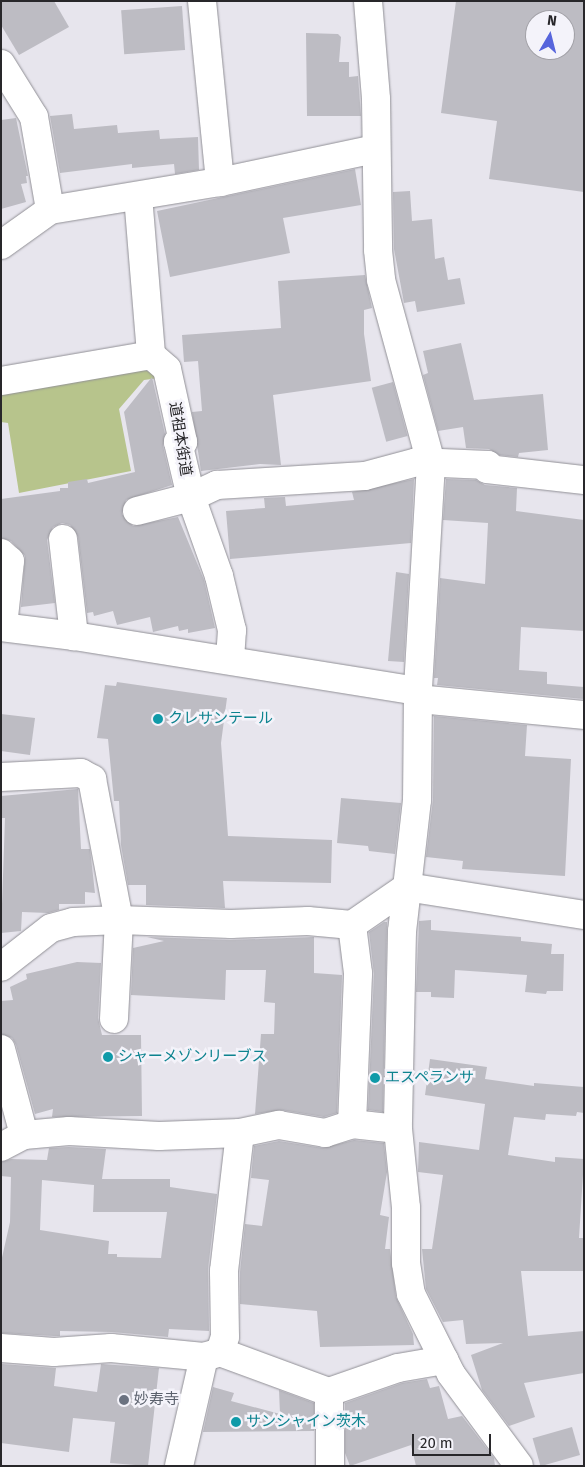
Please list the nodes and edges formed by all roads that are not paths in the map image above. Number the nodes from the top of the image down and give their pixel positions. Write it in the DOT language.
graph roads {
  1 [pos="202,1"];
  2 [pos="368,1"];
  3 [pos="1,64"];
  4 [pos="375,149"];
  5 [pos="220,182"];
  6 [pos="138,196"];
  7 [pos="50,210"];
  8 [pos="1,245"];
  9 [pos="150,355"];
  10 [pos="1,381"];
  11 [pos="430,462"];
  12 [pos="584,480"];
  13 [pos="191,497"];
  14 [pos="137,511"];
  15 [pos="63,538"];
  16 [pos="1,553"];
  17 [pos="2,627"];
  18 [pos="74,636"];
  19 [pos="230,660"];
  20 [pos="418,695"];
  21 [pos="584,715"];
  22 [pos="1,777"];
  23 [pos="407,887"];
  24 [pos="584,915"];
  25 [pos="119,920"];
  26 [pos="352,925"];
  27 [pos="1,967"];
  28 [pos="114,1019"];
  29 [pos="1,1049"];
  30 [pos="352,1124"];
  31 [pos="398,1129"];
  32 [pos="240,1134"];
  33 [pos="7,1144"];
  34 [pos="1,1348"];
  35 [pos="212,1355"];
  36 [pos="444,1360"];
  37 [pos="328,1392"];
  38 [pos="179,1466"];
  39 [pos="330,1466"];
  40 [pos="519,1466"];
  1 -- 5 [label="street"];
  2 -- 4 [label="street"];
  3 -- 7 [label="street"];
  4 -- 5 [label="street"];
  4 -- 11 [label="street"];
  5 -- 6 [label="street"];
  6 -- 7 [label="street"];
  6 -- 9 [label="street"];
  7 -- 8 [label="street"];
  9 -- 10 [label="street"];
  9 -- 13 [label="street, 道祖本街道"];
  11 -- 12 [label="street, 道祖本街道"];
  11 -- 13 [label="street, 道祖本街道"];
  11 -- 20 [label="street"];
  13 -- 14 [label="street"];
  13 -- 19 [label="street"];
  15 -- 18 [label="street"];
  16 -- 17 [label="street"];
  17 -- 18 [label="street"];
  18 -- 19 [label="street"];
  19 -- 20 [label="street"];
  20 -- 21 [label="street"];
  20 -- 23 [label="street"];
  22 -- 25 [label="street"];
  23 -- 24 [label="street"];
  23 -- 26 [label="street"];
  23 -- 31 [label="street"];
  25 -- 26 [label="street"];
  25 -- 27 [label="street"];
  25 -- 28 [label="street"];
  26 -- 30 [label="street"];
  29 -- 33 [label="street"];
  30 -- 31 [label="street"];
  30 -- 32 [label="street"];
  31 -- 36 [label="street"];
  32 -- 33 [label="street"];
  32 -- 35 [label="street"];
  34 -- 35 [label="street"];
  35 -- 37 [label="street"];
  35 -- 38 [label="street"];
  36 -- 37 [label="street"];
  36 -- 40 [label="street"];
  37 -- 39 [label="street"];
}
